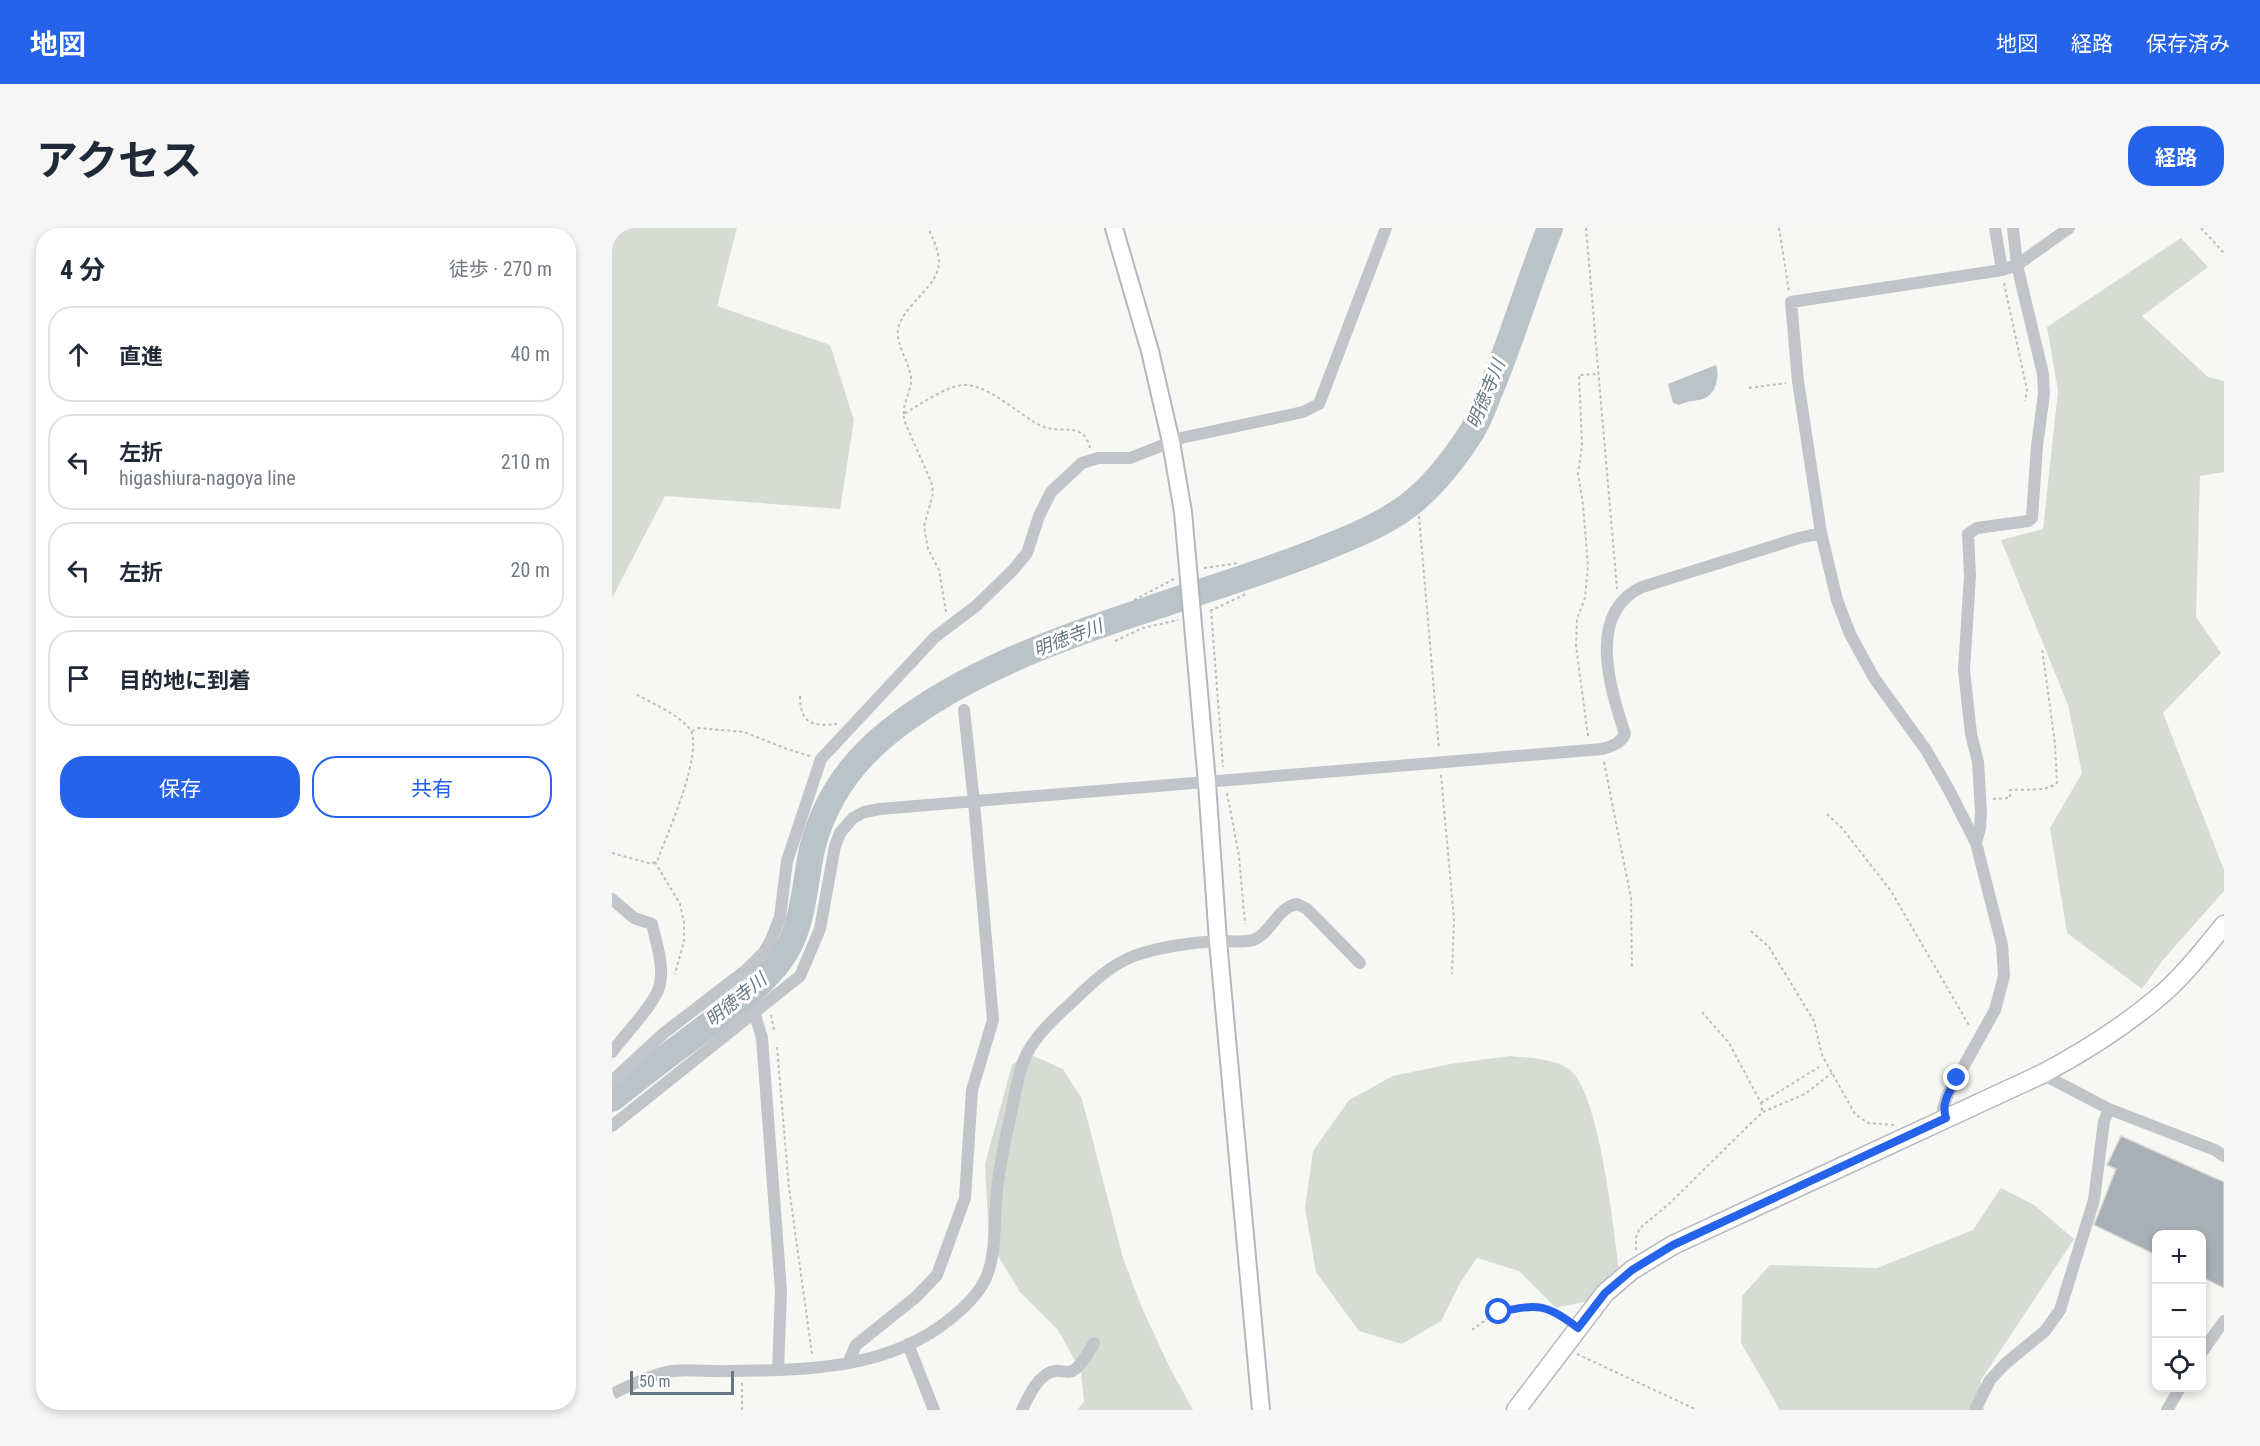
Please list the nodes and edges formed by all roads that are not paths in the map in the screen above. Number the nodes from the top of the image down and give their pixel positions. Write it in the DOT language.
graph roads {
  1 [pos="1114,228"];
  2 [pos="1386,228"];
  3 [pos="1995,228"];
  4 [pos="2013,228"];
  5 [pos="2069,228"];
  6 [pos="2017,265"];
  7 [pos="2002,270"];
  8 [pos="1171,442"];
  9 [pos="1821,533"];
  10 [pos="964,710"];
  11 [pos="1207,783"];
  12 [pos="974,801"];
  13 [pos="1976,843"];
  14 [pos="612,899"];
  15 [pos="2224,925"];
  16 [pos="1218,941"];
  17 [pos="1360,963"];
  18 [pos="754,1012"];
  19 [pos="612,1052"];
  20 [pos="2042,1074"];
  21 [pos="612,1081"];
  22 [pos="2109,1109"];
  23 [pos="1946,1118"];
  24 [pos="612,1126"];
  25 [pos="2224,1156"];
  26 [pos="2224,1321"];
  27 [pos="1094,1343"];
  28 [pos="908,1344"];
  29 [pos="2206,1346"];
  30 [pos="848,1363"];
  31 [pos="778,1370"];
  32 [pos="2178,1392"];
  33 [pos="612,1394"];
  34 [pos="934,1410"];
  35 [pos="1022,1410"];
  36 [pos="1261,1410"];
  37 [pos="1516,1410"];
  38 [pos="1975,1410"];
  39 [pos="2167,1410"];
  1 -- 8 [label="street"];
  2 -- 8 [label="street"];
  3 -- 7 [label="street"];
  4 -- 6 [label="street"];
  5 -- 6 [label="street"];
  6 -- 7 [label="street"];
  6 -- 13 [label="street"];
  7 -- 9 [label="street"];
  8 -- 11 [label="street"];
  8 -- 21 [label="street"];
  9 -- 11 [label="street"];
  9 -- 13 [label="street"];
  10 -- 12 [label="street"];
  11 -- 12 [label="street"];
  11 -- 16 [label="street"];
  12 -- 18 [label="street"];
  12 -- 30 [label="street"];
  13 -- 23 [label="street"];
  14 -- 19 [label="street"];
  15 -- 20 [label="main road"];
  16 -- 17 [label="street"];
  16 -- 28 [label="street"];
  16 -- 36 [label="street"];
  18 -- 24 [label="street"];
  18 -- 31 [label="street"];
  20 -- 22 [label="street"];
  20 -- 23 [label="main road"];
  22 -- 25 [label="street"];
  22 -- 38 [label="street"];
  23 -- 37 [label="main road"];
  26 -- 29 [label="street"];
  27 -- 35 [label="street"];
  28 -- 30 [label="street"];
  28 -- 34 [label="street"];
  30 -- 31 [label="street"];
  31 -- 33 [label="street"];
  32 -- 39 [label="street"];
}
